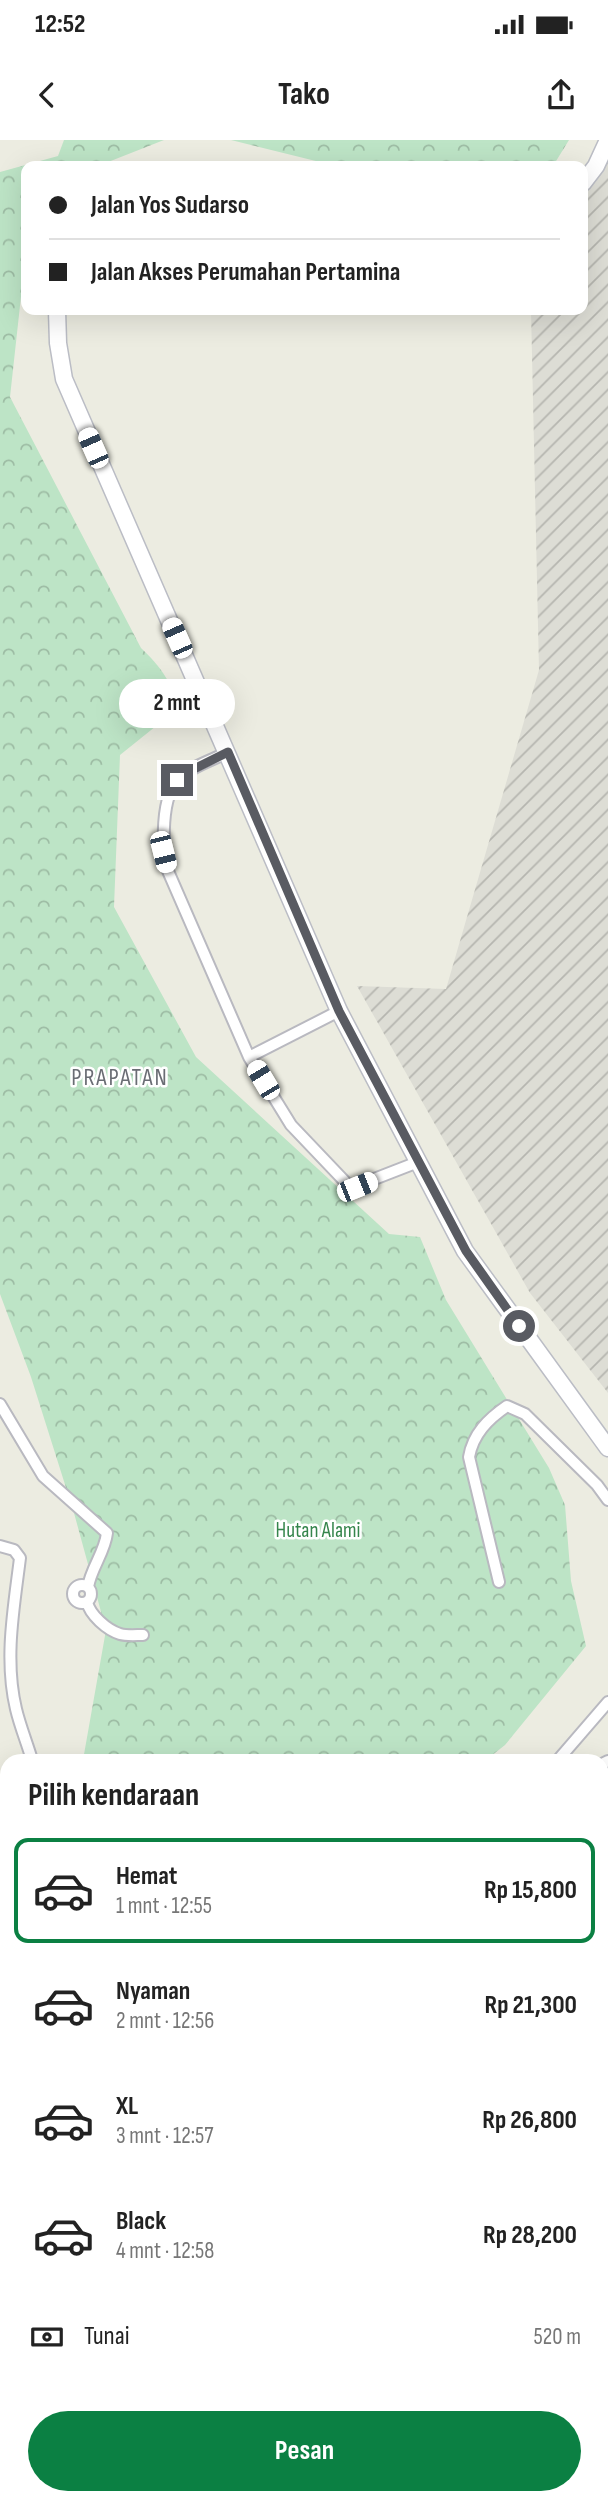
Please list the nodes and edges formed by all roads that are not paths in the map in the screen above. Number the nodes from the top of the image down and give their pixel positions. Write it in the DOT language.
graph roads {
  1 [pos="608,140"];
  2 [pos="588,176"];
  3 [pos="57,315"];
  4 [pos="228,752"];
  5 [pos="339,1011"];
  6 [pos="249,1057"];
  7 [pos="418,1162"];
  8 [pos="0,1405"];
  9 [pos="608,1448"];
  10 [pos="608,1500"];
  11 [pos="0,1546"];
  12 [pos="499,1582"];
  13 [pos="0,1613"];
  14 [pos="13,1614"];
  15 [pos="143,1635"];
  16 [pos="608,1702"];
  17 [pos="30,1754"];
  18 [pos="563,1754"];
  1 -- 2 [label="main road"];
  3 -- 4 [label="main road"];
  4 -- 5 [label="main road"];
  4 -- 6 [label="street"];
  5 -- 6 [label="street"];
  5 -- 7 [label="main road"];
  6 -- 7 [label="street"];
  7 -- 9 [label="main road"];
  8 -- 15 [label="street"];
  10 -- 12 [label="street"];
  11 -- 14 [label="street"];
  13 -- 14 [label="street"];
  14 -- 17 [label="street"];
  16 -- 18 [label="street"];
}
